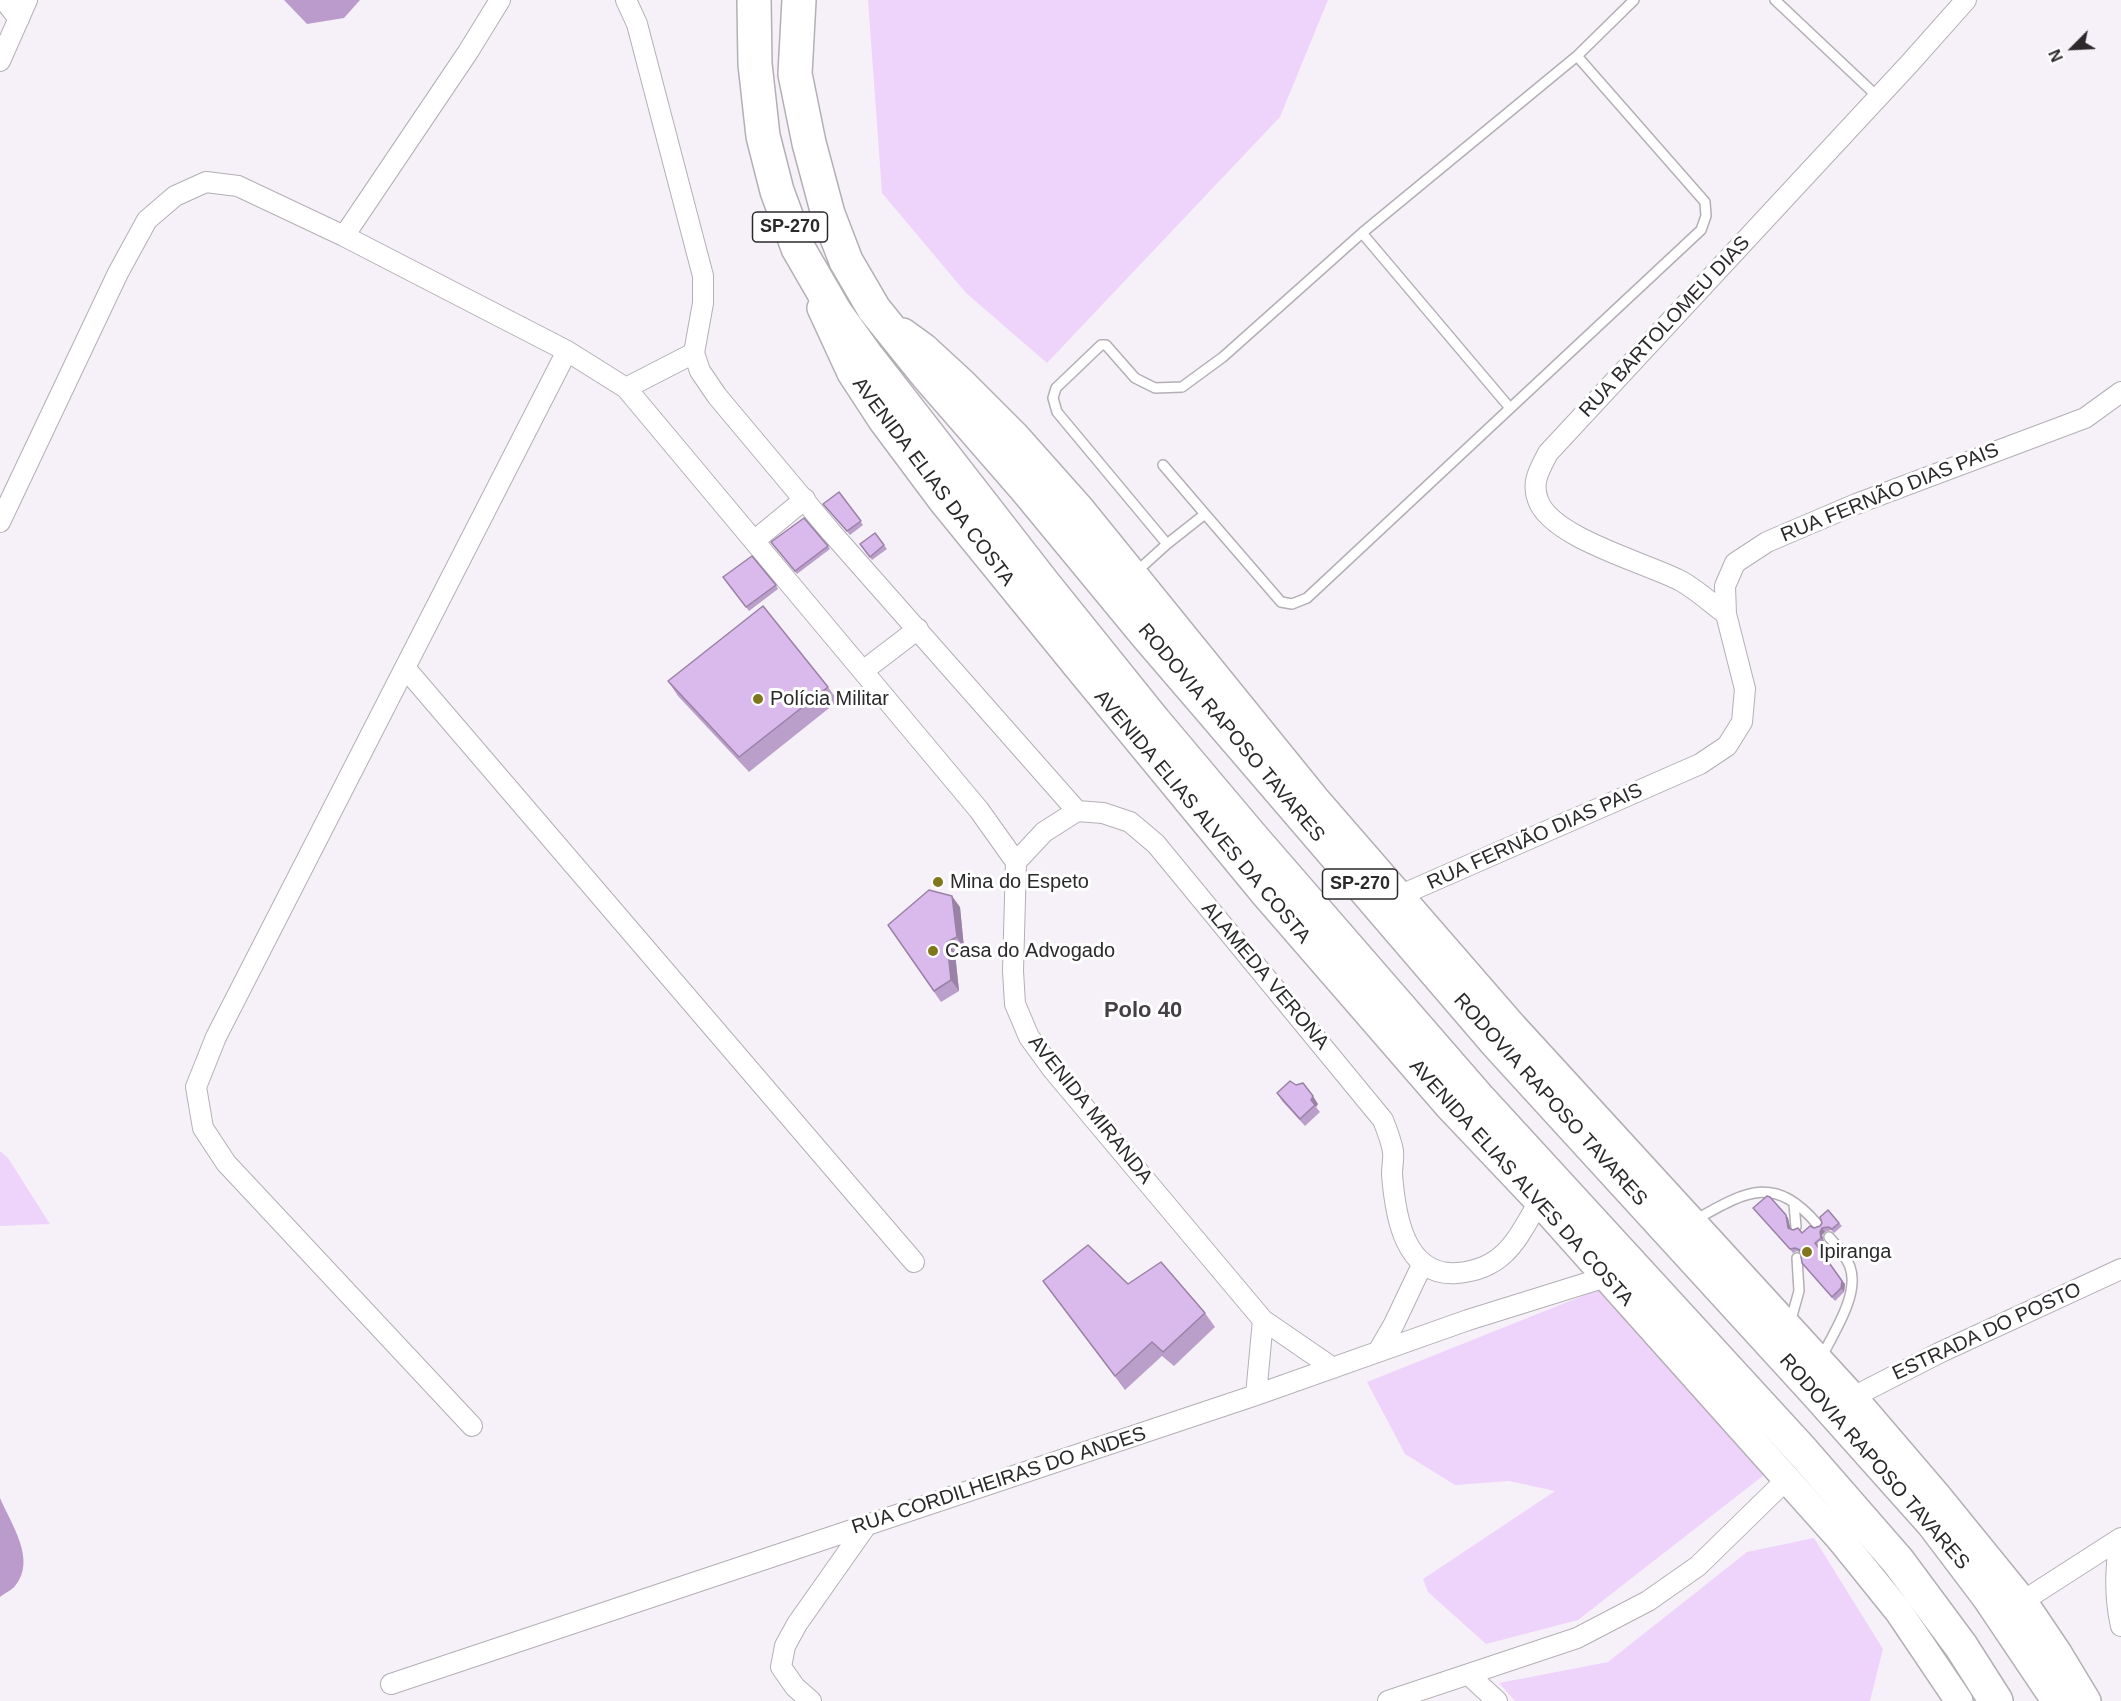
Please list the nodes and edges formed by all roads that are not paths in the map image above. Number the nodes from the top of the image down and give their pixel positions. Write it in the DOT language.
graph roads {
  1 [pos="4,0"];
  2 [pos="27,0"];
  3 [pos="500,0"];
  4 [pos="626,0"];
  5 [pos="754,0"];
  6 [pos="799,0"];
  7 [pos="1634,0"];
  8 [pos="1774,0"];
  9 [pos="1966,0"];
  10 [pos="19,19"];
  11 [pos="1577,56"];
  12 [pos="0,61"];
  13 [pos="1878,97"];
  14 [pos="1362,233"];
  15 [pos="344,236"];
  16 [pos="798,248"];
  17 [pos="874,309"];
  18 [pos="567,351"];
  19 [pos="694,353"];
  20 [pos="626,388"];
  21 [pos="2121,392"];
  22 [pos="1510,408"];
  23 [pos="1163,465"];
  24 [pos="805,499"];
  25 [pos="1205,513"];
  26 [pos="0,522"];
  27 [pos="754,542"];
  28 [pos="1167,544"];
  29 [pos="1133,575"];
  30 [pos="1726,614"];
  31 [pos="918,629"];
  32 [pos="1078,668"];
  33 [pos="406,669"];
  34 [pos="863,671"];
  35 [pos="1077,811"];
  36 [pos="1016,862"];
  37 [pos="1401,895"];
  38 [pos="1539,1202"];
  39 [pos="1794,1204"];
  40 [pos="1692,1221"];
  41 [pos="1818,1225"];
  42 [pos="1796,1227"];
  43 [pos="1830,1237"];
  44 [pos="1797,1258"];
  45 [pos="914,1262"];
  46 [pos="1422,1265"];
  47 [pos="2121,1269"];
  48 [pos="1606,1277"];
  49 [pos="1263,1320"];
  50 [pos="1789,1327"];
  51 [pos="1379,1350"];
  52 [pos="1820,1360"];
  53 [pos="1333,1368"];
  54 [pos="1256,1395"];
  55 [pos="1853,1397"];
  56 [pos="472,1426"];
  57 [pos="1786,1480"];
  58 [pos="866,1526"];
  59 [pos="2120,1539"];
  60 [pos="2023,1601"];
  61 [pos="2121,1626"];
  62 [pos="1469,1675"];
  63 [pos="391,1684"];
  64 [pos="811,1701"];
  65 [pos="1388,1701"];
  66 [pos="1497,1701"];
  67 [pos="1959,1701"];
  68 [pos="1996,1701"];
  69 [pos="2059,1701"];
  70 [pos="2087,1701"];
  1 -- 10 [label="street"];
  2 -- 10 [label="street"];
  3 -- 15 [label="street"];
  4 -- 19 [label="street"];
  5 -- 16 [label="highway, SP-270"];
  6 -- 17 [label="highway, RODOVIA RAPOSO TAVARES / SP-270"];
  7 -- 11 [label="lane"];
  8 -- 13 [label="lane"];
  9 -- 13 [label="street, RUA BARTOLOMEU DIAS"];
  10 -- 12 [label="street"];
  11 -- 14 [label="lane"];
  11 -- 22 [label="lane"];
  13 -- 30 [label="street, RUA BARTOLOMEU DIAS"];
  14 -- 22 [label="lane"];
  14 -- 28 [label="lane"];
  15 -- 18 [label="street"];
  15 -- 26 [label="street"];
  16 -- 32 [label="main road, AVENIDA ELIAS DA COSTA"];
  16 -- 68 [label="highway, SP-270"];
  17 -- 29 [label="main road"];
  17 -- 69 [label="highway, RODOVIA RAPOSO TAVARES / SP-270"];
  18 -- 20 [label="street"];
  18 -- 33 [label="street"];
  19 -- 20 [label="street"];
  19 -- 24 [label="street"];
  20 -- 27 [label="street"];
  21 -- 30 [label="street, RUA FERNÃO DIAS PAIS"];
  22 -- 25 [label="lane"];
  23 -- 25 [label="lane"];
  24 -- 27 [label="street"];
  24 -- 31 [label="street"];
  25 -- 28 [label="lane"];
  27 -- 34 [label="street"];
  28 -- 29 [label="lane"];
  29 -- 37 [label="main road"];
  30 -- 37 [label="street, RUA FERNÃO DIAS PAIS"];
  31 -- 34 [label="street"];
  31 -- 35 [label="street"];
  32 -- 38 [label="main road, AVENIDA ELIAS ALVES DA COSTA"];
  33 -- 45 [label="street"];
  33 -- 56 [label="street"];
  34 -- 36 [label="street"];
  35 -- 36 [label="street"];
  35 -- 46 [label="street, ALAMEDA VERONA"];
  36 -- 49 [label="street, AVENIDA MIRANDA"];
  37 -- 40 [label="main road"];
  38 -- 46 [label="street"];
  38 -- 48 [label="main road, AVENIDA ELIAS ALVES DA COSTA"];
  39 -- 40 [label="lane"];
  39 -- 41 [label="lane"];
  39 -- 42 [label="lane"];
  40 -- 50 [label="main road"];
  43 -- 52 [label="lane"];
  44 -- 50 [label="lane"];
  46 -- 51 [label="street"];
  47 -- 55 [label="street, ESTRADA DO POSTO"];
  48 -- 51 [label="street, RUA CORDILHEIRAS DO ANDES"];
  48 -- 57 [label="main road, AVENIDA ELIAS ALVES DA COSTA"];
  49 -- 53 [label="street, AVENIDA MIRANDA"];
  49 -- 54 [label="street"];
  50 -- 52 [label="main road"];
  51 -- 53 [label="street, RUA CORDILHEIRAS DO ANDES"];
  52 -- 55 [label="main road"];
  53 -- 54 [label="street, RUA CORDILHEIRAS DO ANDES"];
  54 -- 58 [label="street, RUA CORDILHEIRAS DO ANDES"];
  55 -- 60 [label="main road"];
  57 -- 62 [label="street"];
  57 -- 67 [label="main road, AVENIDA ELIAS ALVES DA COSTA"];
  58 -- 63 [label="street, RUA CORDILHEIRAS DO ANDES"];
  58 -- 64 [label="street"];
  59 -- 60 [label="street"];
  59 -- 61 [label="street"];
  60 -- 70 [label="main road"];
  62 -- 65 [label="street"];
  62 -- 66 [label="street"];
}
